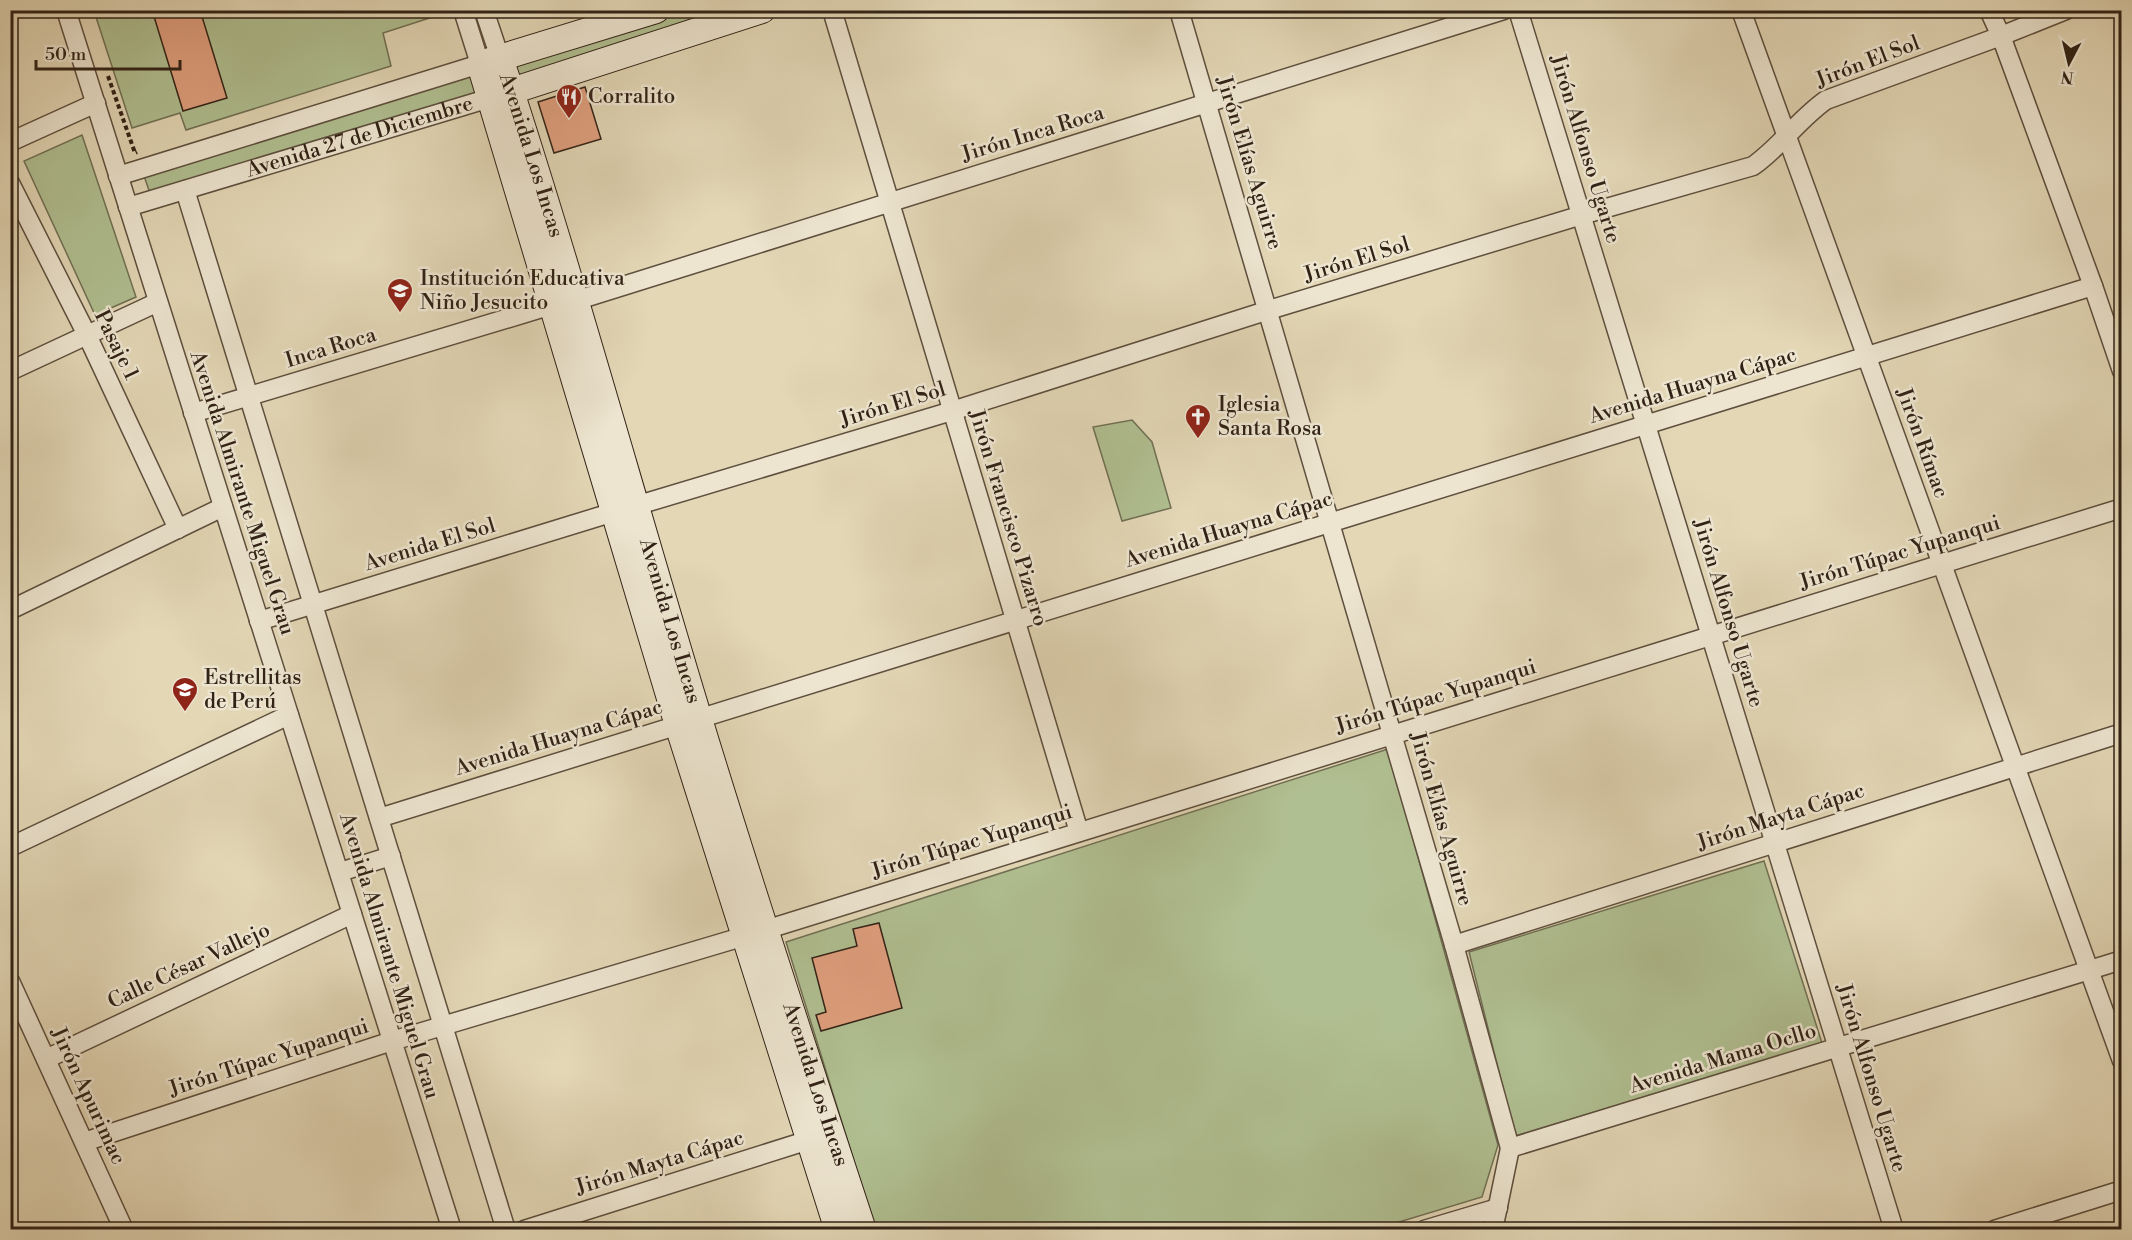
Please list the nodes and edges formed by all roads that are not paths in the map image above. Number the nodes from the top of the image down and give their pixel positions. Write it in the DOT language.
graph roads {
  1 [pos="66,10"];
  2 [pos="463,10"];
  3 [pos="484,10"];
  4 [pos="656,10"];
  5 [pos="762,10"];
  6 [pos="832,10"];
  7 [pos="1179,10"];
  8 [pos="1504,10"];
  9 [pos="1518,10"];
  10 [pos="1741,10"];
  11 [pos="1989,10"];
  12 [pos="2066,10"];
  13 [pos="2001,36"];
  14 [pos="490,61"];
  15 [pos="500,95"];
  16 [pos="96,103"];
  17 [pos="1208,103"];
  18 [pos="1786,135"];
  19 [pos="10,142"];
  20 [pos="118,176"];
  21 [pos="10,183"];
  22 [pos="185,190"];
  23 [pos="890,203"];
  24 [pos="128,207"];
  25 [pos="1582,215"];
  26 [pos="2093,286"];
  27 [pos="158,302"];
  28 [pos="564,303"];
  29 [pos="1269,310"];
  30 [pos="87,335"];
  31 [pos="1867,356"];
  32 [pos="10,371"];
  33 [pos="2121,371"];
  34 [pos="249,397"];
  35 [pos="952,411"];
  36 [pos="193,413"];
  37 [pos="1646,424"];
  38 [pos="223,507"];
  39 [pos="2121,508"];
  40 [pos="625,509"];
  41 [pos="1330,523"];
  42 [pos="178,529"];
  43 [pos="1942,564"];
  44 [pos="313,604"];
  45 [pos="10,610"];
  46 [pos="1015,620"];
  47 [pos="259,621"];
  48 [pos="1711,636"];
  49 [pos="289,716"];
  50 [pos="688,722"];
  51 [pos="2121,733"];
  52 [pos="1393,735"];
  53 [pos="2016,767"];
  54 [pos="379,818"];
  55 [pos="1079,832"];
  56 [pos="1775,843"];
  57 [pos="10,847"];
  58 [pos="391,856"];
  59 [pos="340,872"];
  60 [pos="352,914"];
  61 [pos="755,933"];
  62 [pos="1454,945"];
  63 [pos="2121,960"];
  64 [pos="2089,969"];
  65 [pos="10,981"];
  66 [pos="444,1027"];
  67 [pos="392,1041"];
  68 [pos="1838,1047"];
  69 [pos="46,1059"];
  70 [pos="2121,1061"];
  71 [pos="809,1140"];
  72 [pos="84,1142"];
  73 [pos="1510,1148"];
  74 [pos="2121,1190"];
  75 [pos="1498,1208"];
  76 [pos="124,1230"];
  77 [pos="452,1230"];
  78 [pos="506,1230"];
  79 [pos="524,1230"];
  80 [pos="838,1230"];
  81 [pos="863,1230"];
  82 [pos="1424,1230"];
  83 [pos="1494,1230"];
  84 [pos="1894,1230"];
  85 [pos="1994,1230"];
  1 -- 16 [label="street, Avenida Almirante Miguel Grau"];
  2 -- 14 [label="street, Avenida Los Incas"];
  3 -- 14 [label="street, Avenida Los Incas"];
  4 -- 14 [label="street, Avenida 27 de Diciembre"];
  5 -- 15 [label="street, Avenida 27 de Diciembre"];
  6 -- 23 [label="street, Jirón Francisco Pizarro"];
  7 -- 17 [label="street, Jirón Elías Aguirre"];
  8 -- 17 [label="street, Jirón Inca Roca"];
  9 -- 25 [label="street, Jirón Alfonso Ugarte"];
  10 -- 18 [label="street, Jirón Rímac"];
  11 -- 13 [label="street"];
  12 -- 13 [label="street, Jirón El Sol"];
  13 -- 18 [label="street, Jirón El Sol"];
  13 -- 26 [label="street"];
  14 -- 15 [label="street, Avenida Los Incas"];
  14 -- 20 [label="street, Avenida 27 de Diciembre"];
  15 -- 22 [label="street, Avenida 27 de Diciembre"];
  15 -- 28 [label="street, Avenida Los Incas"];
  16 -- 19 [label="street"];
  16 -- 20 [label="street, Avenida Almirante Miguel Grau"];
  17 -- 23 [label="street, Jirón Inca Roca"];
  17 -- 29 [label="street, Jirón Elías Aguirre"];
  18 -- 25 [label="street, Jirón El Sol"];
  18 -- 31 [label="street, Jirón Rímac"];
  20 -- 24 [label="street, Avenida Almirante Miguel Grau"];
  21 -- 30 [label="street, Pasaje 1"];
  22 -- 24 [label="street, Avenida 27 de Diciembre"];
  22 -- 34 [label="street, Avenida Almirante Miguel Grau"];
  23 -- 28 [label="street, Jirón Inca Roca"];
  23 -- 35 [label="street, Jirón Francisco Pizarro"];
  24 -- 27 [label="street, Avenida Almirante Miguel Grau"];
  25 -- 29 [label="street, Jirón El Sol"];
  25 -- 37 [label="street, Jirón Alfonso Ugarte"];
  26 -- 31 [label="street, Avenida Huayna Cápac"];
  26 -- 33 [label="street"];
  27 -- 30 [label="street"];
  27 -- 36 [label="street, Avenida Almirante Miguel Grau"];
  28 -- 34 [label="street, Inca Roca"];
  28 -- 40 [label="street, Avenida Los Incas"];
  29 -- 35 [label="street, Jirón El Sol"];
  29 -- 41 [label="street, Jirón Elías Aguirre"];
  30 -- 32 [label="street"];
  30 -- 42 [label="street, Pasaje 1"];
  31 -- 37 [label="street, Avenida Huayna Cápac"];
  31 -- 43 [label="street, Jirón Rímac"];
  34 -- 36 [label="street, Inca Roca"];
  34 -- 44 [label="street, Avenida Almirante Miguel Grau"];
  35 -- 40 [label="street, Jirón El Sol"];
  35 -- 46 [label="street, Jirón Francisco Pizarro"];
  36 -- 38 [label="street, Avenida Almirante Miguel Grau"];
  37 -- 41 [label="street, Avenida Huayna Cápac"];
  37 -- 48 [label="street, Jirón Alfonso Ugarte"];
  38 -- 42 [label="street"];
  38 -- 47 [label="street, Avenida Almirante Miguel Grau"];
  39 -- 43 [label="street, Jirón Túpac Yupanqui"];
  40 -- 44 [label="street, Avenida El Sol"];
  40 -- 50 [label="street, Avenida Los Incas"];
  41 -- 46 [label="street, Avenida Huayna Cápac"];
  41 -- 52 [label="street, Jirón Elías Aguirre"];
  42 -- 45 [label="street"];
  43 -- 48 [label="street, Jirón Túpac Yupanqui"];
  43 -- 53 [label="street, Jirón Rímac"];
  44 -- 47 [label="street, Avenida El Sol"];
  44 -- 54 [label="street, Avenida Almirante Miguel Grau"];
  46 -- 50 [label="street, Avenida Huayna Cápac"];
  46 -- 55 [label="street, Jirón Francisco Pizarro"];
  47 -- 49 [label="street, Avenida Almirante Miguel Grau"];
  48 -- 52 [label="street, Jirón Túpac Yupanqui"];
  48 -- 56 [label="street, Jirón Alfonso Ugarte"];
  49 -- 57 [label="street"];
  49 -- 59 [label="street, Avenida Almirante Miguel Grau"];
  50 -- 54 [label="street, Avenida Huayna Cápac"];
  50 -- 61 [label="street, Avenida Los Incas"];
  51 -- 53 [label="street, Jirón Mayta Cápac"];
  52 -- 55 [label="street, Jirón Túpac Yupanqui"];
  52 -- 62 [label="street, Jirón Elías Aguirre"];
  53 -- 56 [label="street, Jirón Mayta Cápac"];
  53 -- 64 [label="street, Jirón Rímac"];
  54 -- 58 [label="street, Avenida Almirante Miguel Grau"];
  55 -- 61 [label="street, Jirón Túpac Yupanqui"];
  56 -- 62 [label="street, Jirón Mayta Cápac"];
  56 -- 68 [label="street, Jirón Alfonso Ugarte"];
  58 -- 59 [label="street"];
  58 -- 66 [label="street, Avenida Almirante Miguel Grau"];
  59 -- 60 [label="street, Avenida Almirante Miguel Grau"];
  60 -- 67 [label="street, Avenida Almirante Miguel Grau"];
  60 -- 69 [label="street, Calle César Vallejo"];
  61 -- 66 [label="street, Jirón Túpac Yupanqui"];
  61 -- 71 [label="street, Avenida Los Incas"];
  61 -- 81 [label="street, Avenida Los Incas"];
  62 -- 73 [label="street, Jirón Elías Aguirre"];
  63 -- 64 [label="street, Avenida Mama Ocllo"];
  64 -- 68 [label="street, Avenida Mama Ocllo"];
  64 -- 70 [label="street, Jirón Rímac"];
  65 -- 69 [label="street, Jirón Apurimac"];
  66 -- 67 [label="street, Jirón Túpac Yupanqui"];
  66 -- 78 [label="street, Avenida Almirante Miguel Grau"];
  67 -- 72 [label="street, Jirón Túpac Yupanqui"];
  67 -- 77 [label="street, Avenida Almirante Miguel Grau"];
  68 -- 73 [label="street, Avenida Mama Ocllo"];
  68 -- 84 [label="street, Jirón Alfonso Ugarte"];
  69 -- 72 [label="street, Jirón Apurimac"];
  71 -- 79 [label="street, Jirón Mayta Cápac"];
  71 -- 80 [label="street, Avenida Los Incas"];
  72 -- 76 [label="street, Jirón Apurimac"];
  73 -- 75 [label="street, Jirón Elías Aguirre"];
  74 -- 85 [label="street"];
  75 -- 82 [label="street"];
  75 -- 83 [label="street, Jirón Elías Aguirre"];
}
